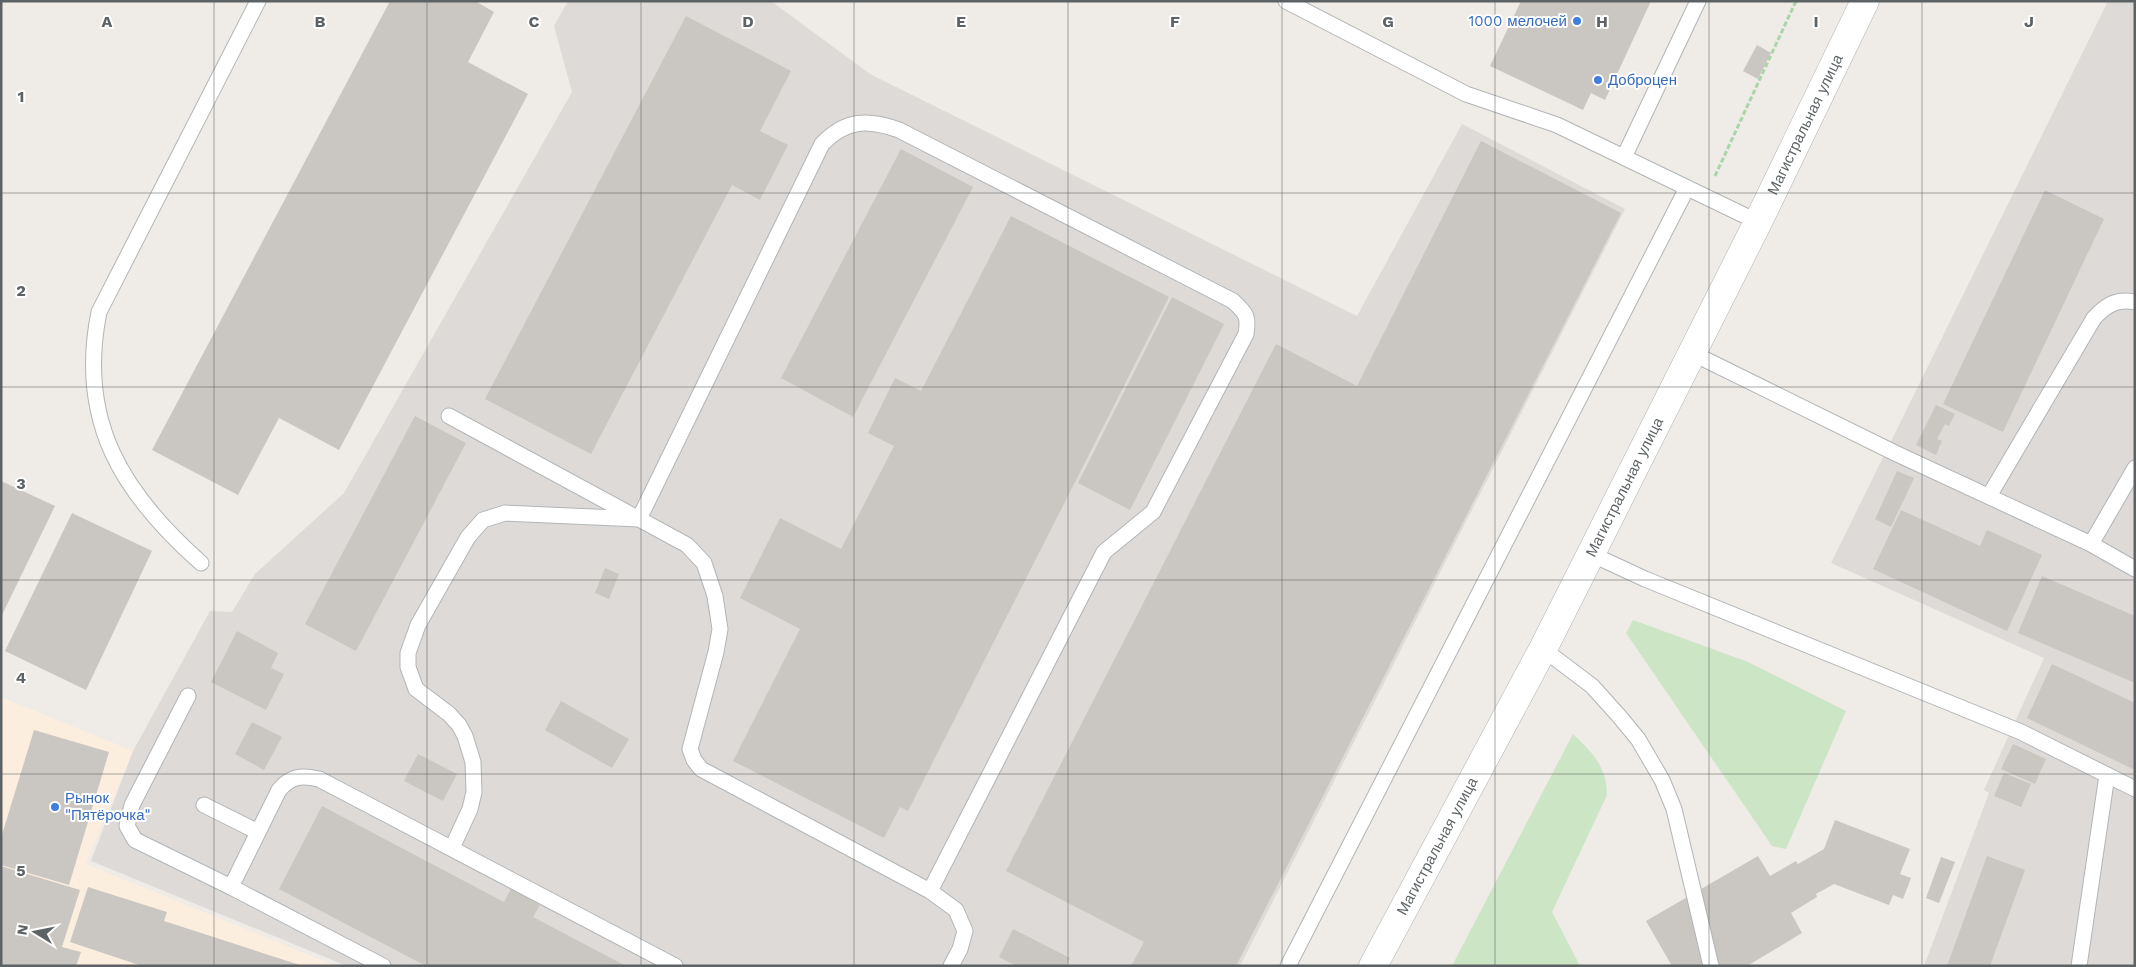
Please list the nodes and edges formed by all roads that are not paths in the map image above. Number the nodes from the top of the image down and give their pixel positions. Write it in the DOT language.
graph roads {
  1 [pos="258,1"];
  2 [pos="1286,1"];
  3 [pos="1698,1"];
  4 [pos="1865,1"];
  5 [pos="1624,157"];
  6 [pos="1688,188"];
  7 [pos="1758,222"];
  8 [pos="2135,302"];
  9 [pos="1692,353"];
  10 [pos="449,416"];
  11 [pos="2135,468"];
  12 [pos="1989,496"];
  13 [pos="639,519"];
  14 [pos="2092,544"];
  15 [pos="1591,554"];
  16 [pos="201,563"];
  17 [pos="2135,569"];
  18 [pos="1543,650"];
  19 [pos="188,696"];
  20 [pos="2107,775"];
  21 [pos="2135,789"];
  22 [pos="204,804"];
  23 [pos="258,832"];
  24 [pos="452,848"];
  25 [pos="231,887"];
  26 [pos="930,891"];
  27 [pos="2084,964"];
  28 [pos="383,966"];
  29 [pos="675,966"];
  30 [pos="951,966"];
  31 [pos="1288,966"];
  32 [pos="1373,966"];
  33 [pos="1711,966"];
  1 -- 16 [label="lane"];
  2 -- 5 [label="lane"];
  3 -- 5 [label="lane"];
  4 -- 7 [label="main road, Магистральная улица"];
  5 -- 6 [label="lane"];
  6 -- 7 [label="lane"];
  6 -- 31 [label="lane"];
  7 -- 9 [label="main road, Магистральная улица"];
  8 -- 12 [label="lane"];
  9 -- 12 [label="lane"];
  9 -- 15 [label="main road, Магистральная улица"];
  10 -- 13 [label="lane"];
  11 -- 14 [label="lane"];
  12 -- 14 [label="lane"];
  13 -- 24 [label="lane"];
  13 -- 26 [label="lane"];
  13 -- 26 [label="lane"];
  14 -- 17 [label="lane"];
  15 -- 18 [label="main road, Магистральная улица"];
  15 -- 20 [label="lane"];
  18 -- 32 [label="main road, Магистральная улица"];
  18 -- 33 [label="lane"];
  19 -- 25 [label="lane"];
  20 -- 21 [label="lane"];
  20 -- 27 [label="lane"];
  22 -- 23 [label="lane"];
  23 -- 24 [label="lane"];
  23 -- 25 [label="lane"];
  24 -- 29 [label="lane"];
  25 -- 28 [label="lane"];
  26 -- 30 [label="lane"];
}
